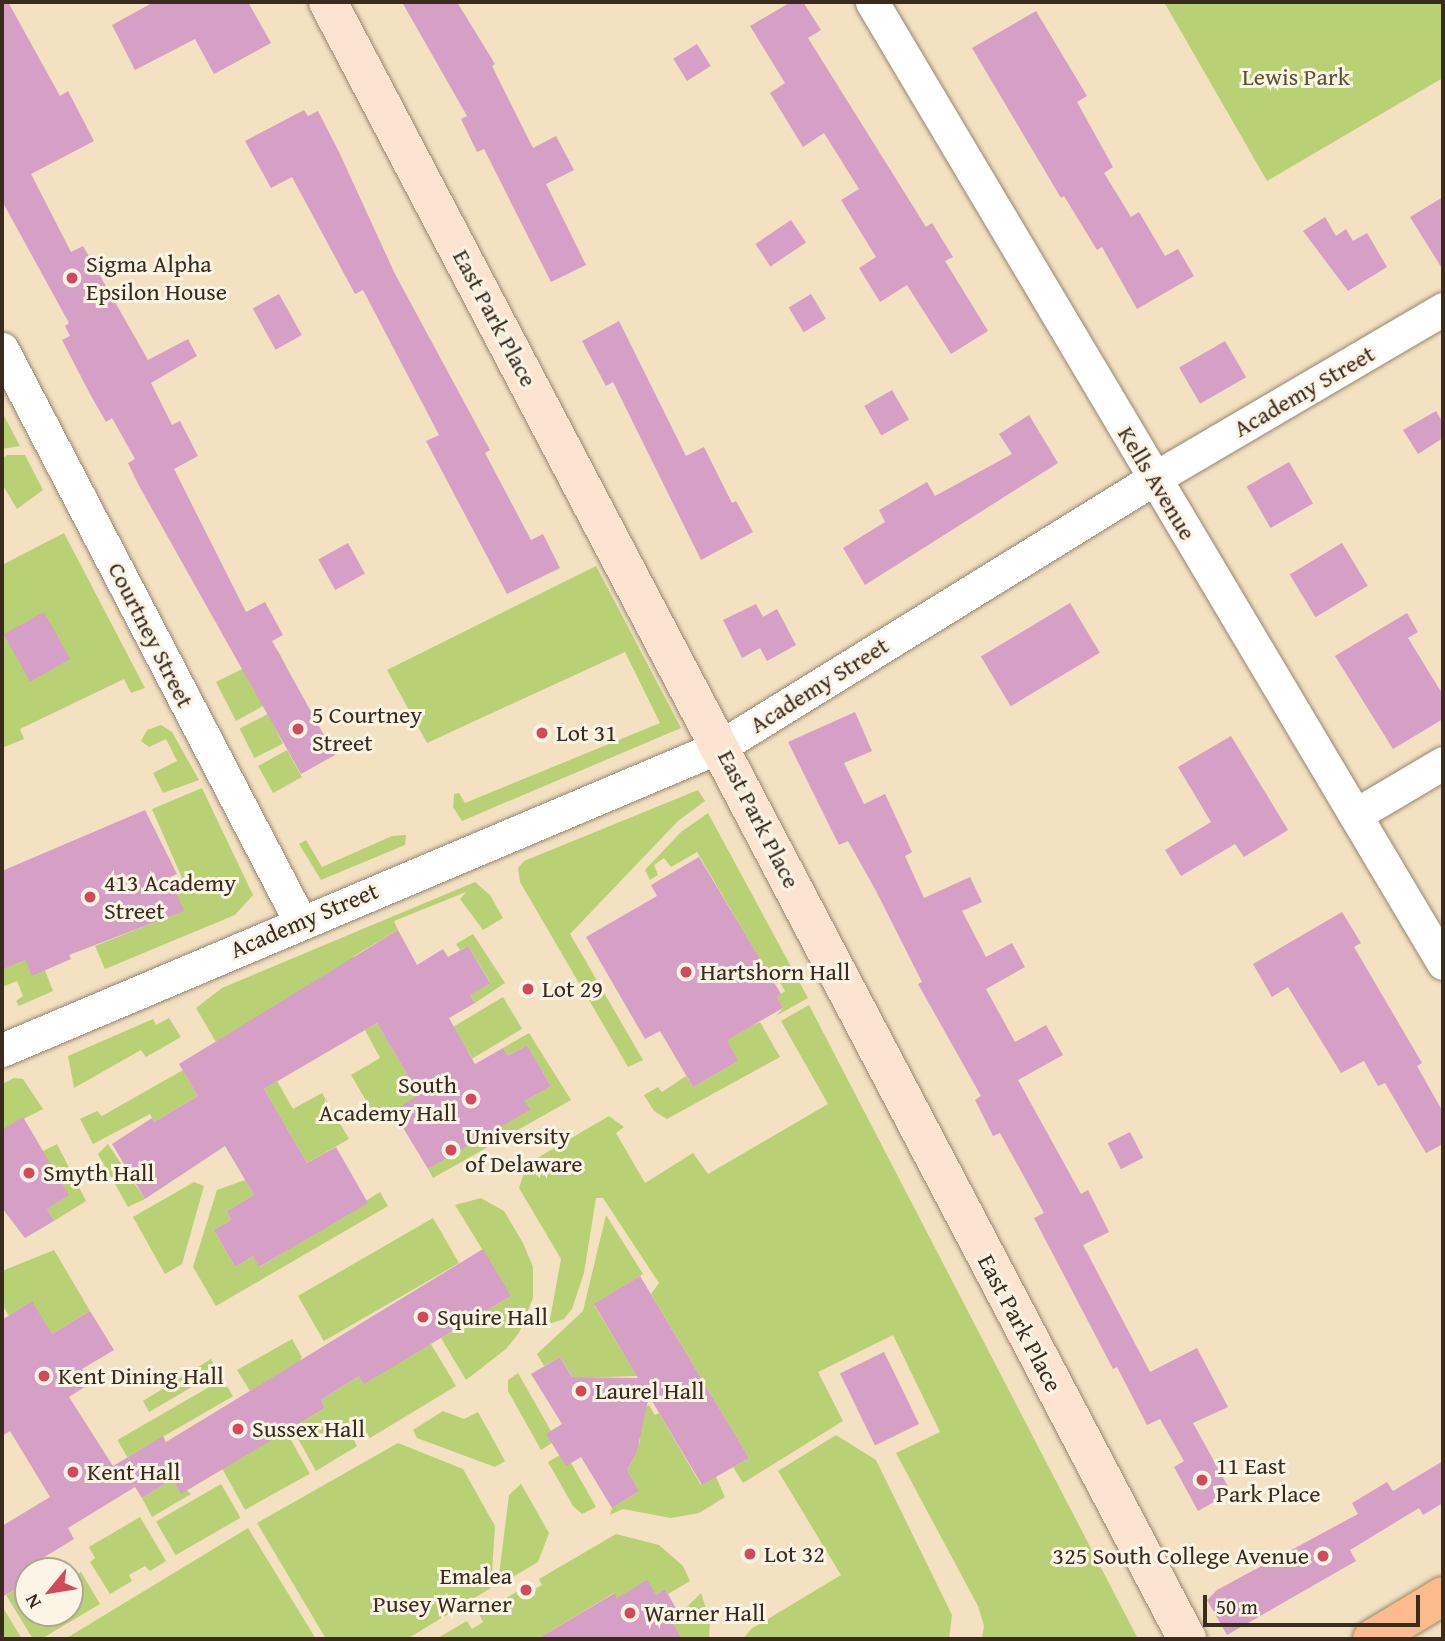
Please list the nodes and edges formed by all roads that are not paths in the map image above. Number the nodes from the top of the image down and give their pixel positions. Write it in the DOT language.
graph roads {
  1 [pos="328,2"];
  2 [pos="872,2"];
  3 [pos="1443,309"];
  4 [pos="2,349"];
  5 [pos="1155,478"];
  6 [pos="721,746"];
  7 [pos="1443,762"];
  8 [pos="1355,815"];
  9 [pos="300,921"];
  10 [pos="1443,963"];
  11 [pos="2,1050"];
  12 [pos="1443,1596"];
  13 [pos="1186,1639"];
  14 [pos="1372,1639"];
  1 -- 6 [label="street, East Park Place"];
  2 -- 5 [label="street, Kells Avenue"];
  3 -- 5 [label="street, Academy Street"];
  4 -- 9 [label="street, Courtney Street"];
  5 -- 6 [label="street, Academy Street"];
  5 -- 8 [label="street, Kells Avenue"];
  6 -- 9 [label="street, Academy Street"];
  6 -- 13 [label="street, East Park Place"];
  7 -- 8 [label="street"];
  8 -- 10 [label="street, Kells Avenue"];
  9 -- 11 [label="street, Academy Street"];
  12 -- 14 [label="main road"];
}
